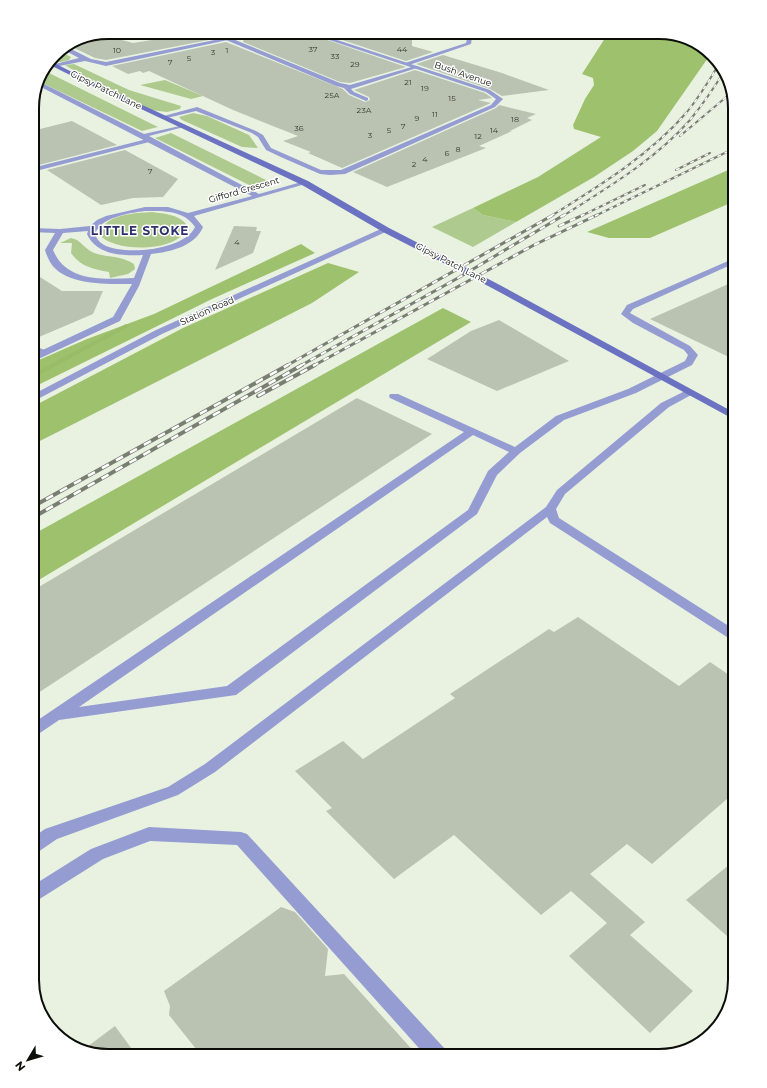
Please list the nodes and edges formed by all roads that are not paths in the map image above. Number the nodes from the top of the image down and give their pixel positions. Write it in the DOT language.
graph roads {
  1 [pos="228,39"];
  2 [pos="330,39"];
  3 [pos="470,39"];
  4 [pos="69,51"];
  5 [pos="85,59"];
  6 [pos="55,64"];
  7 [pos="407,64"];
  8 [pos="54,65"];
  9 [pos="416,67"];
  10 [pos="43,86"];
  11 [pos="349,87"];
  12 [pos="366,99"];
  13 [pos="163,117"];
  14 [pos="182,126"];
  15 [pos="143,136"];
  16 [pos="151,140"];
  17 [pos="39,168"];
  18 [pos="305,183"];
  19 [pos="258,196"];
  20 [pos="189,215"];
  21 [pos="93,228"];
  22 [pos="39,230"];
  23 [pos="386,230"];
  24 [pos="60,231"];
  25 [pos="148,252"];
  26 [pos="728,263"];
  27 [pos="137,281"];
  28 [pos="39,351"];
  29 [pos="44,353"];
  30 [pos="39,356"];
  31 [pos="660,376"];
  32 [pos="689,392"];
  33 [pos="39,395"];
  34 [pos="394,396"];
  35 [pos="728,413"];
  36 [pos="472,431"];
  37 [pos="516,451"];
  38 [pos="550,509"];
  39 [pos="728,632"];
  40 [pos="56,715"];
  41 [pos="39,726"];
  42 [pos="39,842"];
  43 [pos="39,891"];
  44 [pos="433,1049"];
  1 -- 5 [label="street"];
  1 -- 11 [label="street"];
  2 -- 7 [label="street, Bush Avenue"];
  3 -- 7 [label="street"];
  4 -- 5 [label="street"];
  5 -- 6 [label="street"];
  7 -- 9 [label="street, Bush Avenue"];
  8 -- 13 [label="main road, Gipsy Patch Lane"];
  9 -- 11 [label="street"];
  9 -- 13 [label="street, Bush Avenue"];
  10 -- 15 [label="street"];
  11 -- 12 [label="street"];
  13 -- 14 [label="main road, Gipsy Patch Lane"];
  14 -- 15 [label="street"];
  14 -- 18 [label="main road, Gipsy Patch Lane"];
  15 -- 16 [label="street"];
  16 -- 17 [label="street"];
  16 -- 19 [label="street"];
  18 -- 19 [label="street, Gifford Crescent"];
  18 -- 23 [label="main road, Gipsy Patch Lane"];
  19 -- 20 [label="street, Gifford Crescent"];
  20 -- 21 [label="street"];
  20 -- 25 [label="street"];
  21 -- 24 [label="street"];
  21 -- 25 [label="street"];
  22 -- 24 [label="street"];
  23 -- 31 [label="main road, Gipsy Patch Lane"];
  23 -- 33 [label="street, Station Road"];
  24 -- 27 [label="street"];
  25 -- 27 [label="street"];
  26 -- 31 [label="street"];
  27 -- 29 [label="street"];
  28 -- 29 [label="street"];
  29 -- 30 [label="street"];
  31 -- 32 [label="main road, Gipsy Patch Lane"];
  31 -- 37 [label="street"];
  32 -- 35 [label="main road, Gipsy Patch Lane"];
  32 -- 38 [label="street"];
  34 -- 36 [label="street"];
  36 -- 37 [label="street"];
  36 -- 40 [label="street"];
  37 -- 40 [label="street"];
  38 -- 39 [label="street"];
  38 -- 42 [label="street"];
  40 -- 41 [label="street"];
  43 -- 44 [label="street"];
}
